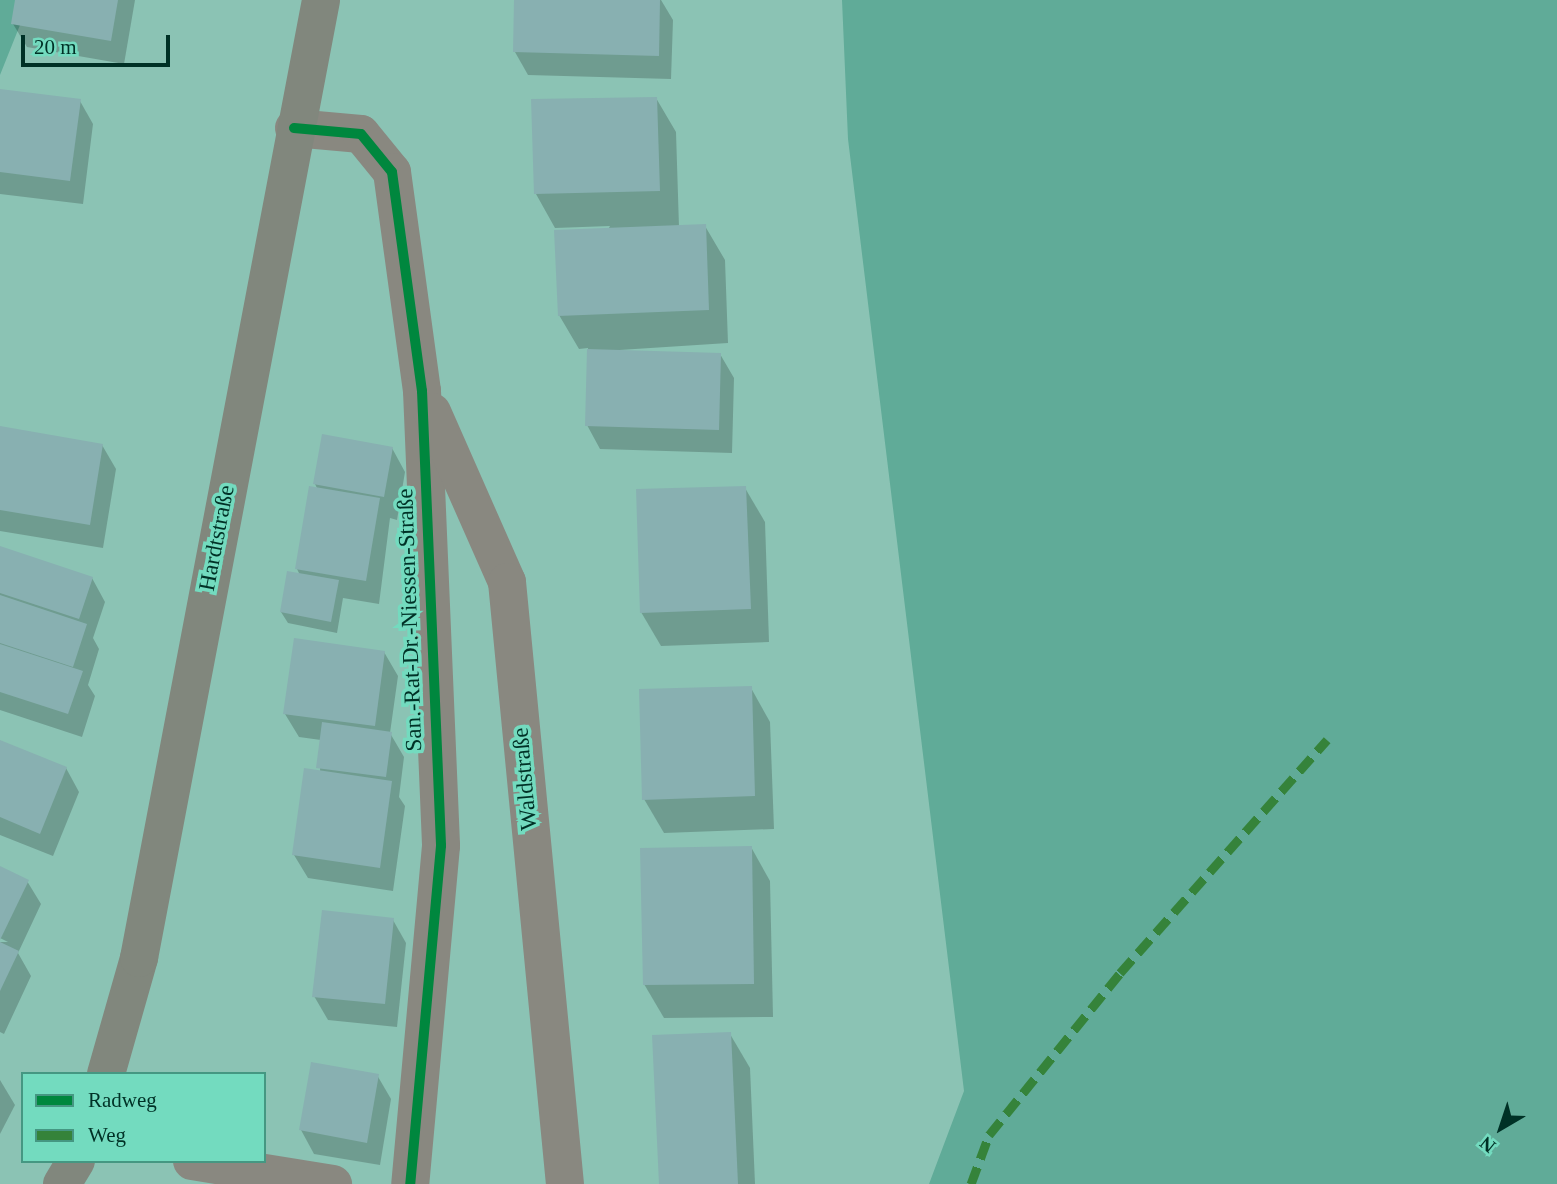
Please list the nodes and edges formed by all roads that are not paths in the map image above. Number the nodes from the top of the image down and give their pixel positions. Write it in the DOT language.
graph roads {
  1 [pos="321,0"];
  2 [pos="293,128"];
  3 [pos="422,391"];
  4 [pos="107,1072"];
  5 [pos="75,1163"];
  6 [pos="204,1163"];
  7 [pos="62,1184"];
  8 [pos="333,1184"];
  9 [pos="410,1184"];
  10 [pos="565,1184"];
  1 -- 2 [label="main road, Hardtstraße"];
  2 -- 3 [label="street, San.-Rat-Dr.-Niessen-Straße"];
  2 -- 4 [label="main road, Hardtstraße"];
  3 -- 9 [label="street, San.-Rat-Dr.-Niessen-Straße"];
  3 -- 10 [label="street, Waldstraße"];
  5 -- 7 [label="main road"];
  6 -- 8 [label="street"];
}
